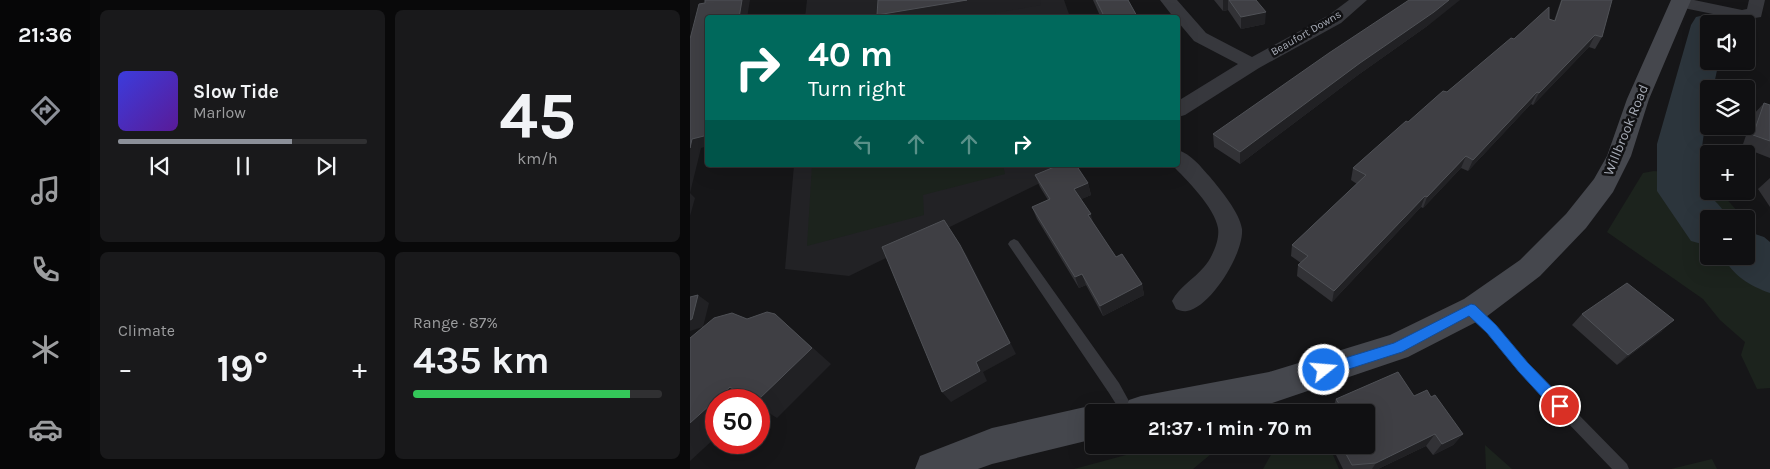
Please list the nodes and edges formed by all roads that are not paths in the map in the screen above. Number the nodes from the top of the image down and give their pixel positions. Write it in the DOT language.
graph roads {
  1 [pos="1168,0"];
  2 [pos="1359,0"];
  3 [pos="1758,0"];
  4 [pos="1687,3"];
  5 [pos="1252,64"];
  6 [pos="1180,109"];
  7 [pos="1180,160"];
  8 [pos="1014,244"];
  9 [pos="1185,301"];
  10 [pos="1471,309"];
  11 [pos="1123,404"];
  12 [pos="1184,404"];
  13 [pos="1085,424"];
  14 [pos="933,469"];
  15 [pos="1622,469"];
  1 -- 5 [label="street"];
  2 -- 5 [label="street, Beaufort Downs"];
  3 -- 4 [label="street"];
  4 -- 10 [label="main road, Willbrook Road"];
  5 -- 6 [label="street, Beaufort Downs"];
  7 -- 9 [label="street"];
  8 -- 11 [label="lane"];
  10 -- 12 [label="main road, Willbrook Road"];
  10 -- 15 [label="lane"];
  13 -- 14 [label="main road"];
}
